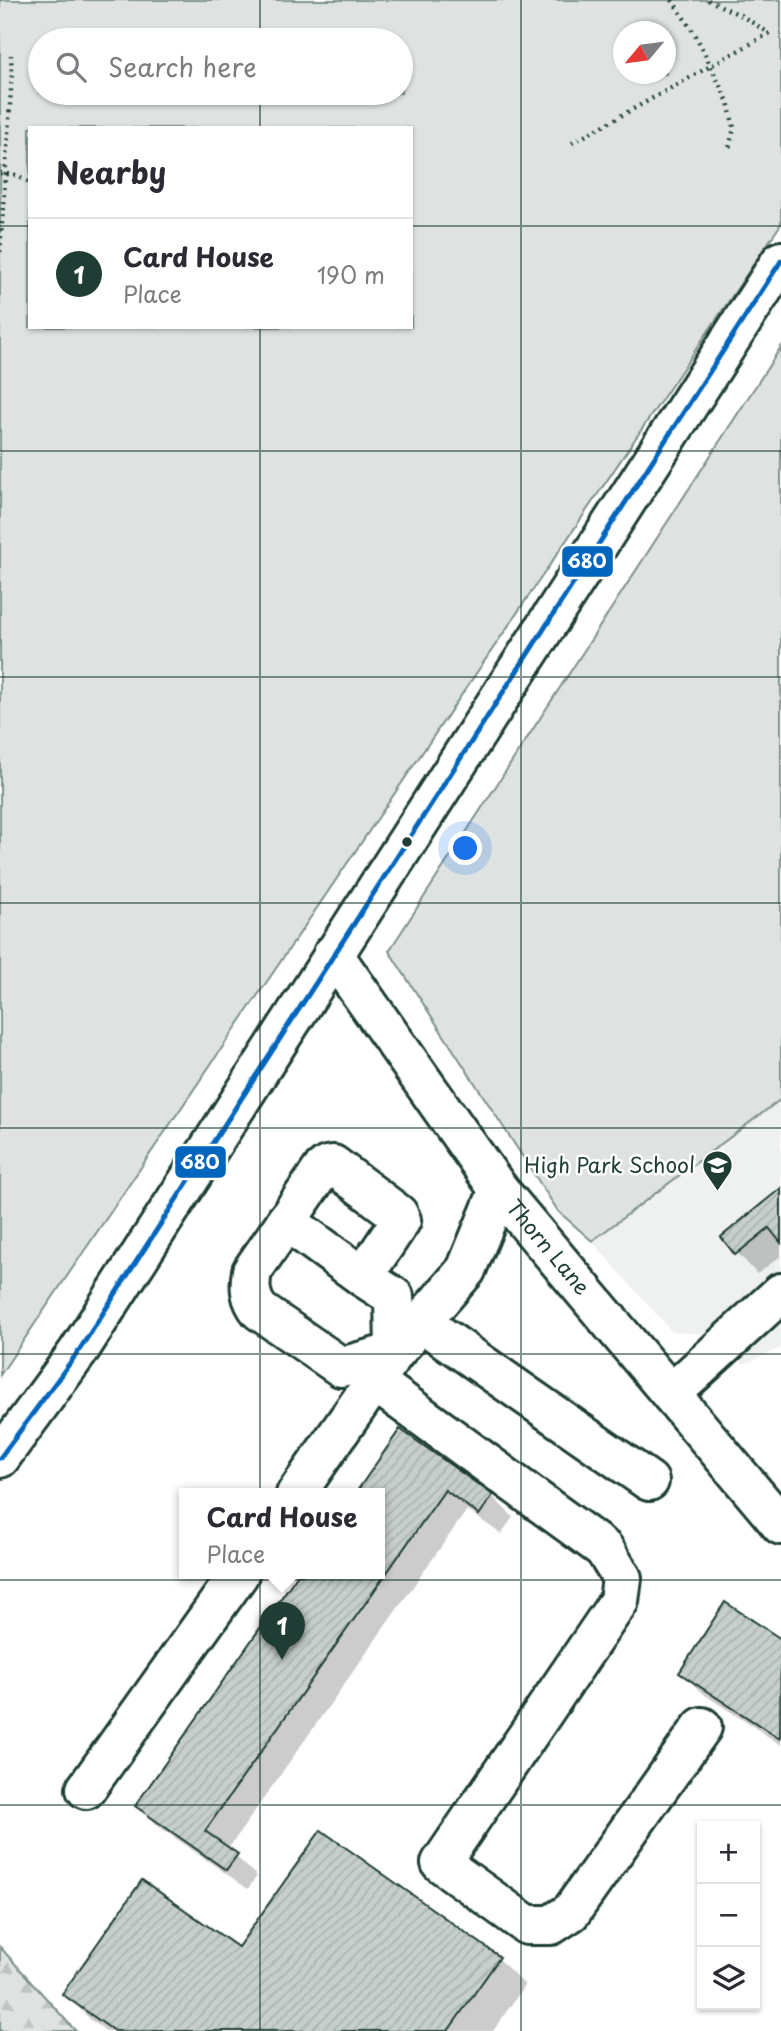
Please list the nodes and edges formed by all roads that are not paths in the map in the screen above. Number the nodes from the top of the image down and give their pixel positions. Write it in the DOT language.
graph roads {
  1 [pos="781,261"];
  2 [pos="333,954"];
  3 [pos="499,1190"];
  4 [pos="286,1221"];
  5 [pos="363,1278"];
  6 [pos="781,1293"];
  7 [pos="421,1322"];
  8 [pos="385,1367"];
  9 [pos="671,1394"];
  10 [pos="0,1458"];
  11 [pos="649,1481"];
  12 [pos="763,1481"];
  13 [pos="300,1488"];
  14 [pos="781,1525"];
  15 [pos="235,1579"];
  16 [pos="702,1727"];
  17 [pos="86,1789"];
  1 -- 2 [label="main road"];
  2 -- 3 [label="main road, Thorn Lane"];
  2 -- 10 [label="main road"];
  3 -- 7 [label="main road"];
  3 -- 9 [label="main road, Thorn Lane"];
  4 -- 5 [label="main road"];
  4 -- 5 [label="main road"];
  4 -- 8 [label="main road"];
  5 -- 8 [label="main road"];
  6 -- 9 [label="main road"];
  7 -- 8 [label="main road"];
  7 -- 11 [label="main road"];
  8 -- 13 [label="main road"];
  8 -- 16 [label="main road"];
  9 -- 12 [label="main road, Thorn Lane"];
  12 -- 14 [label="main road, Thorn Lane"];
  15 -- 17 [label="main road"];
}
